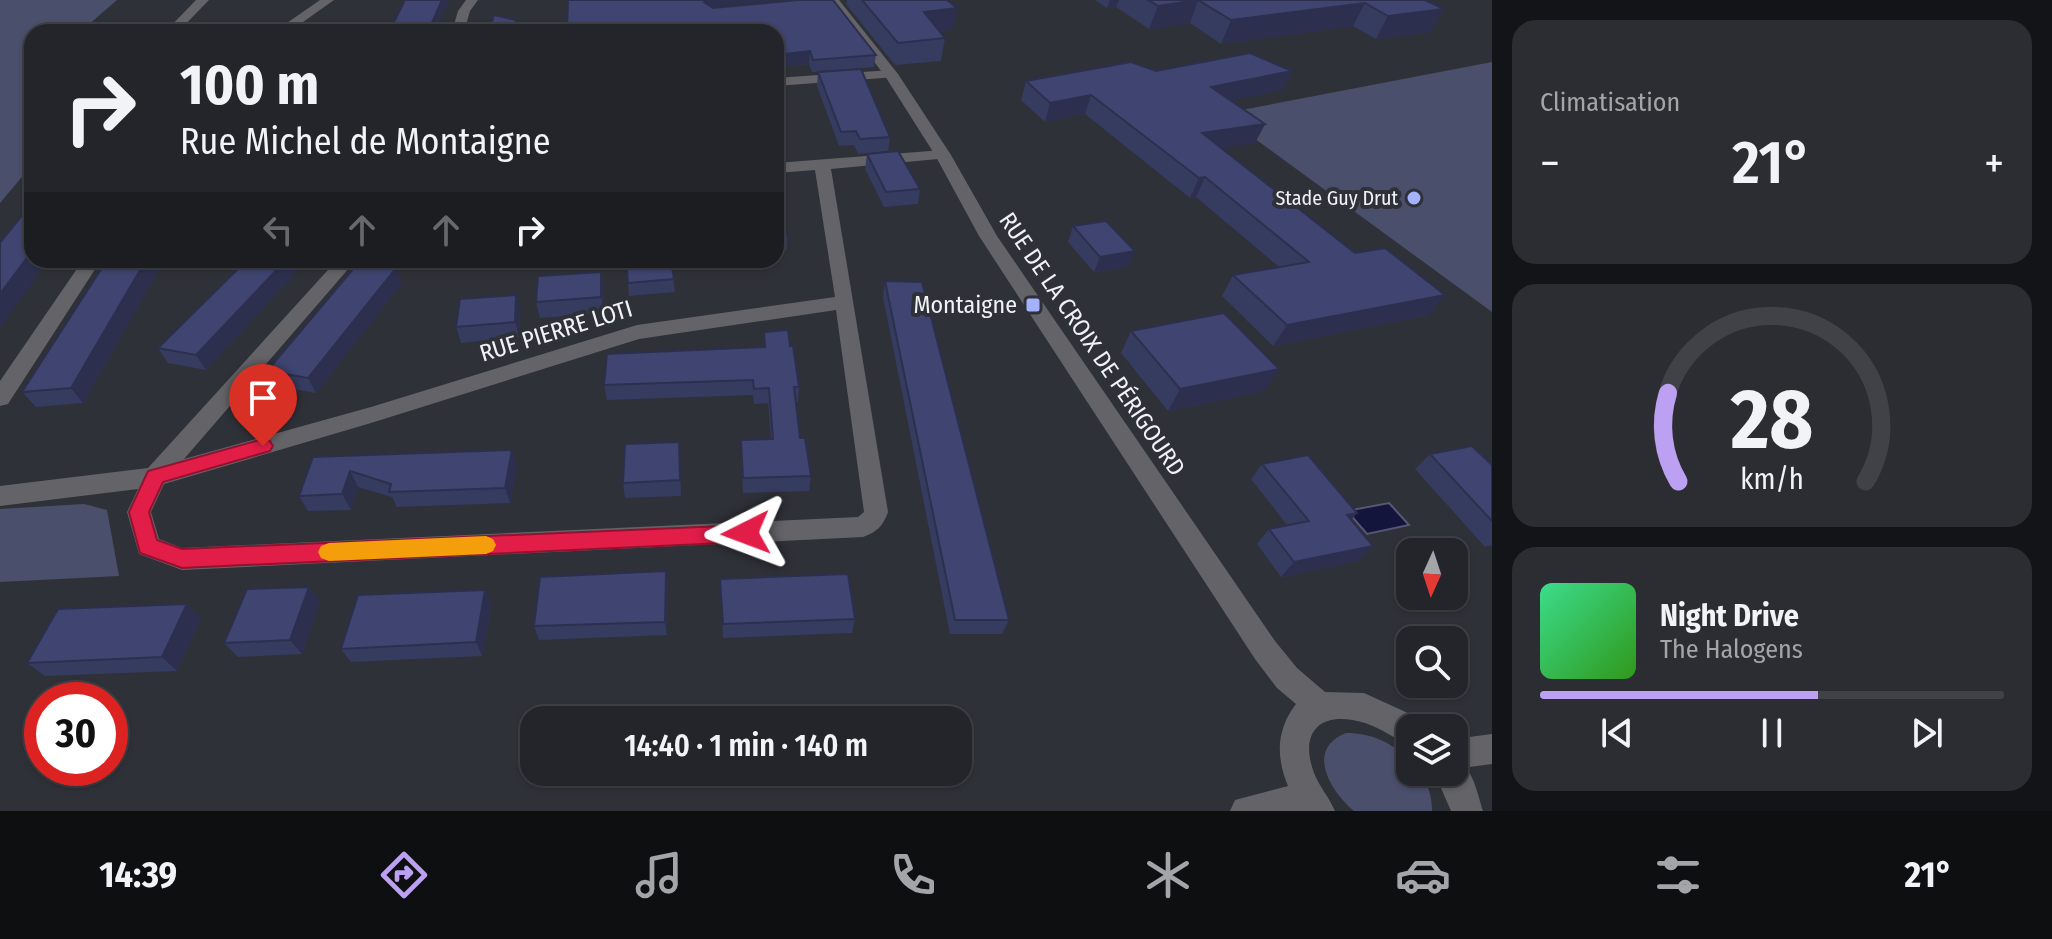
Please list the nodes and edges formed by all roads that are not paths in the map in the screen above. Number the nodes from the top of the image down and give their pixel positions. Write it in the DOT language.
graph roads {
  1 [pos="203,0"];
  2 [pos="328,0"];
  3 [pos="472,0"];
  4 [pos="828,1"];
  5 [pos="179,24"];
  6 [pos="292,24"];
  7 [pos="460,24"];
  8 [pos="891,74"];
  9 [pos="784,81"];
  10 [pos="943,155"];
  11 [pos="822,165"];
  12 [pos="784,167"];
  13 [pos="87,268"];
  14 [pos="340,268"];
  15 [pos="845,302"];
  16 [pos="0,398"];
  17 [pos="155,477"];
  18 [pos="0,496"];
  19 [pos="1321,707"];
  20 [pos="1396,722"];
  21 [pos="1492,749"];
  22 [pos="1468,752"];
  23 [pos="1459,786"];
  24 [pos="1314,805"];
  25 [pos="1246,811"];
  26 [pos="1467,811"];
  1 -- 5 [label="street"];
  2 -- 6 [label="street"];
  3 -- 7 [label="street"];
  4 -- 8 [label="street, RUE DE LA CROIX DE PÉRIGOURD"];
  8 -- 9 [label="street"];
  8 -- 10 [label="street, RUE DE LA CROIX DE PÉRIGOURD"];
  10 -- 11 [label="street"];
  10 -- 19 [label="street, RUE DE LA CROIX DE PÉRIGOURD"];
  11 -- 12 [label="street"];
  11 -- 15 [label="street"];
  13 -- 16 [label="street"];
  14 -- 17 [label="street"];
  15 -- 17 [label="street, RUE PIERRE LOTI"];
  15 -- 17 [label="street"];
  17 -- 18 [label="street, RUE PIERRE LOTI"];
  19 -- 20 [label="street"];
  19 -- 24 [label="street"];
  21 -- 22 [label="street"];
  23 -- 26 [label="street"];
  24 -- 25 [label="street"];
}
